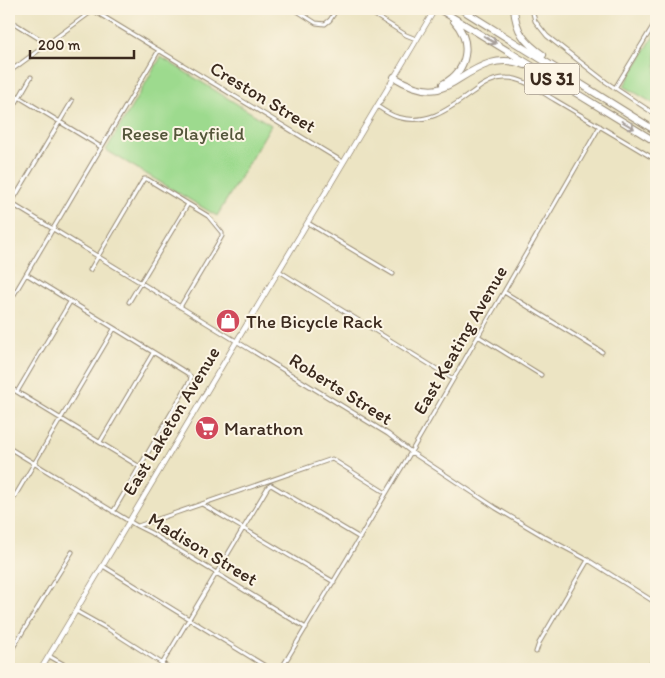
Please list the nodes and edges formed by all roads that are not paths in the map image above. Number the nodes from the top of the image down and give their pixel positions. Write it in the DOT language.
graph roads {
  1 [pos="93,9"];
  2 [pos="294,9"];
  3 [pos="337,9"];
  4 [pos="365,9"];
  5 [pos="435,9"];
  6 [pos="439,9"];
  7 [pos="461,9"];
  8 [pos="514,9"];
  9 [pos="532,9"];
  10 [pos="448,14"];
  11 [pos="9,20"];
  12 [pos="656,21"];
  13 [pos="416,39"];
  14 [pos="46,45"];
  15 [pos="159,50"];
  16 [pos="9,72"];
  17 [pos="31,77"];
  18 [pos="394,77"];
  19 [pos="550,78"];
  20 [pos="575,80"];
  21 [pos="615,88"];
  22 [pos="9,91"];
  23 [pos="19,97"];
  24 [pos="72,101"];
  25 [pos="377,106"];
  26 [pos="9,115"];
  27 [pos="656,115"];
  28 [pos="59,122"];
  29 [pos="600,126"];
  30 [pos="656,131"];
  31 [pos="656,142"];
  32 [pos="101,147"];
  33 [pos="656,160"];
  34 [pos="343,162"];
  35 [pos="9,204"];
  36 [pos="188,204"];
  37 [pos="308,223"];
  38 [pos="53,229"];
  39 [pos="97,257"];
  40 [pos="90,270"];
  41 [pos="279,272"];
  42 [pos="26,274"];
  43 [pos="393,274"];
  44 [pos="141,283"];
  45 [pos="504,292"];
  46 [pos="70,302"];
  47 [pos="129,302"];
  48 [pos="9,303"];
  49 [pos="180,307"];
  50 [pos="114,328"];
  51 [pos="478,336"];
  52 [pos="236,342"];
  53 [pos="153,352"];
  54 [pos="602,352"];
  55 [pos="541,375"];
  56 [pos="453,379"];
  57 [pos="9,387"];
  58 [pos="17,392"];
  59 [pos="61,418"];
  60 [pos="100,442"];
  61 [pos="9,448"];
  62 [pos="411,452"];
  63 [pos="34,463"];
  64 [pos="140,467"];
  65 [pos="386,493"];
  66 [pos="202,504"];
  67 [pos="9,506"];
  68 [pos="113,512"];
  69 [pos="129,521"];
  70 [pos="137,526"];
  71 [pos="243,528"];
  72 [pos="360,538"];
  73 [pos="72,552"];
  74 [pos="588,560"];
  75 [pos="103,566"];
  76 [pos="216,573"];
  77 [pos="334,582"];
  78 [pos="656,603"];
  79 [pos="76,611"];
  80 [pos="189,618"];
  81 [pos="306,628"];
  82 [pos="536,652"];
  83 [pos="9,654"];
  84 [pos="49,656"];
  85 [pos="656,656"];
  86 [pos="162,664"];
  87 [pos="42,669"];
  88 [pos="72,669"];
  89 [pos="159,669"];
  90 [pos="171,669"];
  91 [pos="270,669"];
  92 [pos="281,669"];
  93 [pos="648,669"];
  1 -- 14 [label="street"];
  1 -- 15 [label="street, Creston Street"];
  2 -- 3 [label="street"];
  4 -- 13 [label="street"];
  5 -- 13 [label="main road, East Laketon Avenue"];
  6 -- 10 [label="highway, US 31"];
  7 -- 20 [label="highway, US 31"];
  8 -- 20 [label="highway"];
  9 -- 21 [label="street"];
  10 -- 18 [label="highway"];
  10 -- 19 [label="highway, US 31, one-way"];
  11 -- 14 [label="street"];
  12 -- 21 [label="street"];
  13 -- 18 [label="main road, East Laketon Avenue"];
  14 -- 16 [label="street"];
  15 -- 32 [label="street"];
  15 -- 34 [label="street, Creston Street"];
  17 -- 23 [label="street"];
  18 -- 19 [label="highway"];
  18 -- 25 [label="main road, East Laketon Avenue"];
  19 -- 31 [label="highway, US 31, one-way"];
  20 -- 30 [label="highway, US 31"];
  21 -- 27 [label="street"];
  22 -- 23 [label="street"];
  23 -- 26 [label="street"];
  23 -- 28 [label="street"];
  24 -- 28 [label="street"];
  25 -- 29 [label="street"];
  25 -- 34 [label="main road, East Laketon Avenue"];
  28 -- 32 [label="street"];
  28 -- 35 [label="street"];
  29 -- 33 [label="street"];
  29 -- 45 [label="street, East Keating Avenue"];
  32 -- 38 [label="street"];
  34 -- 37 [label="main road, East Laketon Avenue"];
  35 -- 38 [label="street, Roberts Street"];
  36 -- 39 [label="street"];
  36 -- 44 [label="street"];
  36 -- 49 [label="street"];
  37 -- 41 [label="main road, East Laketon Avenue"];
  37 -- 43 [label="street"];
  38 -- 39 [label="street, Roberts Street"];
  38 -- 42 [label="street"];
  39 -- 40 [label="street"];
  39 -- 44 [label="street, Roberts Street"];
  41 -- 52 [label="main road, East Laketon Avenue"];
  41 -- 56 [label="street"];
  42 -- 46 [label="street"];
  42 -- 48 [label="street"];
  44 -- 47 [label="street"];
  44 -- 49 [label="street, Roberts Street"];
  45 -- 51 [label="street, East Keating Avenue"];
  45 -- 54 [label="street"];
  46 -- 50 [label="street"];
  46 -- 58 [label="street"];
  49 -- 52 [label="street, Roberts Street"];
  50 -- 53 [label="street"];
  50 -- 59 [label="street"];
  51 -- 55 [label="street"];
  51 -- 56 [label="street, East Keating Avenue"];
  52 -- 62 [label="street, Roberts Street"];
  52 -- 69 [label="main road, East Laketon Avenue"];
  53 -- 60 [label="street"];
  53 -- 64 [label="street"];
  56 -- 62 [label="street, East Keating Avenue"];
  57 -- 58 [label="street"];
  58 -- 59 [label="street"];
  59 -- 60 [label="street"];
  59 -- 63 [label="street"];
  60 -- 64 [label="street"];
  61 -- 63 [label="street, Madison Street"];
  62 -- 65 [label="street, East Keating Avenue"];
  62 -- 74 [label="street, Roberts Street"];
  63 -- 67 [label="street"];
  63 -- 68 [label="street, Madison Street"];
  64 -- 68 [label="street"];
  65 -- 66 [label="street"];
  65 -- 72 [label="street, East Keating Avenue"];
  66 -- 70 [label="street"];
  66 -- 71 [label="street"];
  68 -- 69 [label="street, Madison Street"];
  69 -- 70 [label="street, Madison Street"];
  69 -- 75 [label="main road, East Laketon Avenue"];
  70 -- 76 [label="street, Madison Street"];
  71 -- 72 [label="street"];
  71 -- 76 [label="street"];
  71 -- 77 [label="street"];
  72 -- 77 [label="street, East Keating Avenue"];
  73 -- 83 [label="street"];
  74 -- 78 [label="street, Roberts Street"];
  74 -- 82 [label="street"];
  75 -- 79 [label="main road, East Laketon Avenue"];
  75 -- 80 [label="street"];
  76 -- 80 [label="street"];
  76 -- 81 [label="street, Madison Street"];
  77 -- 81 [label="street, East Keating Avenue"];
  79 -- 84 [label="main road, East Laketon Avenue"];
  79 -- 86 [label="street"];
  80 -- 86 [label="street"];
  80 -- 91 [label="street"];
  81 -- 92 [label="street, East Keating Avenue"];
  84 -- 87 [label="main road, East Laketon Avenue"];
  84 -- 88 [label="street"];
  85 -- 93 [label="street"];
  86 -- 89 [label="street"];
  86 -- 90 [label="street"];
}
